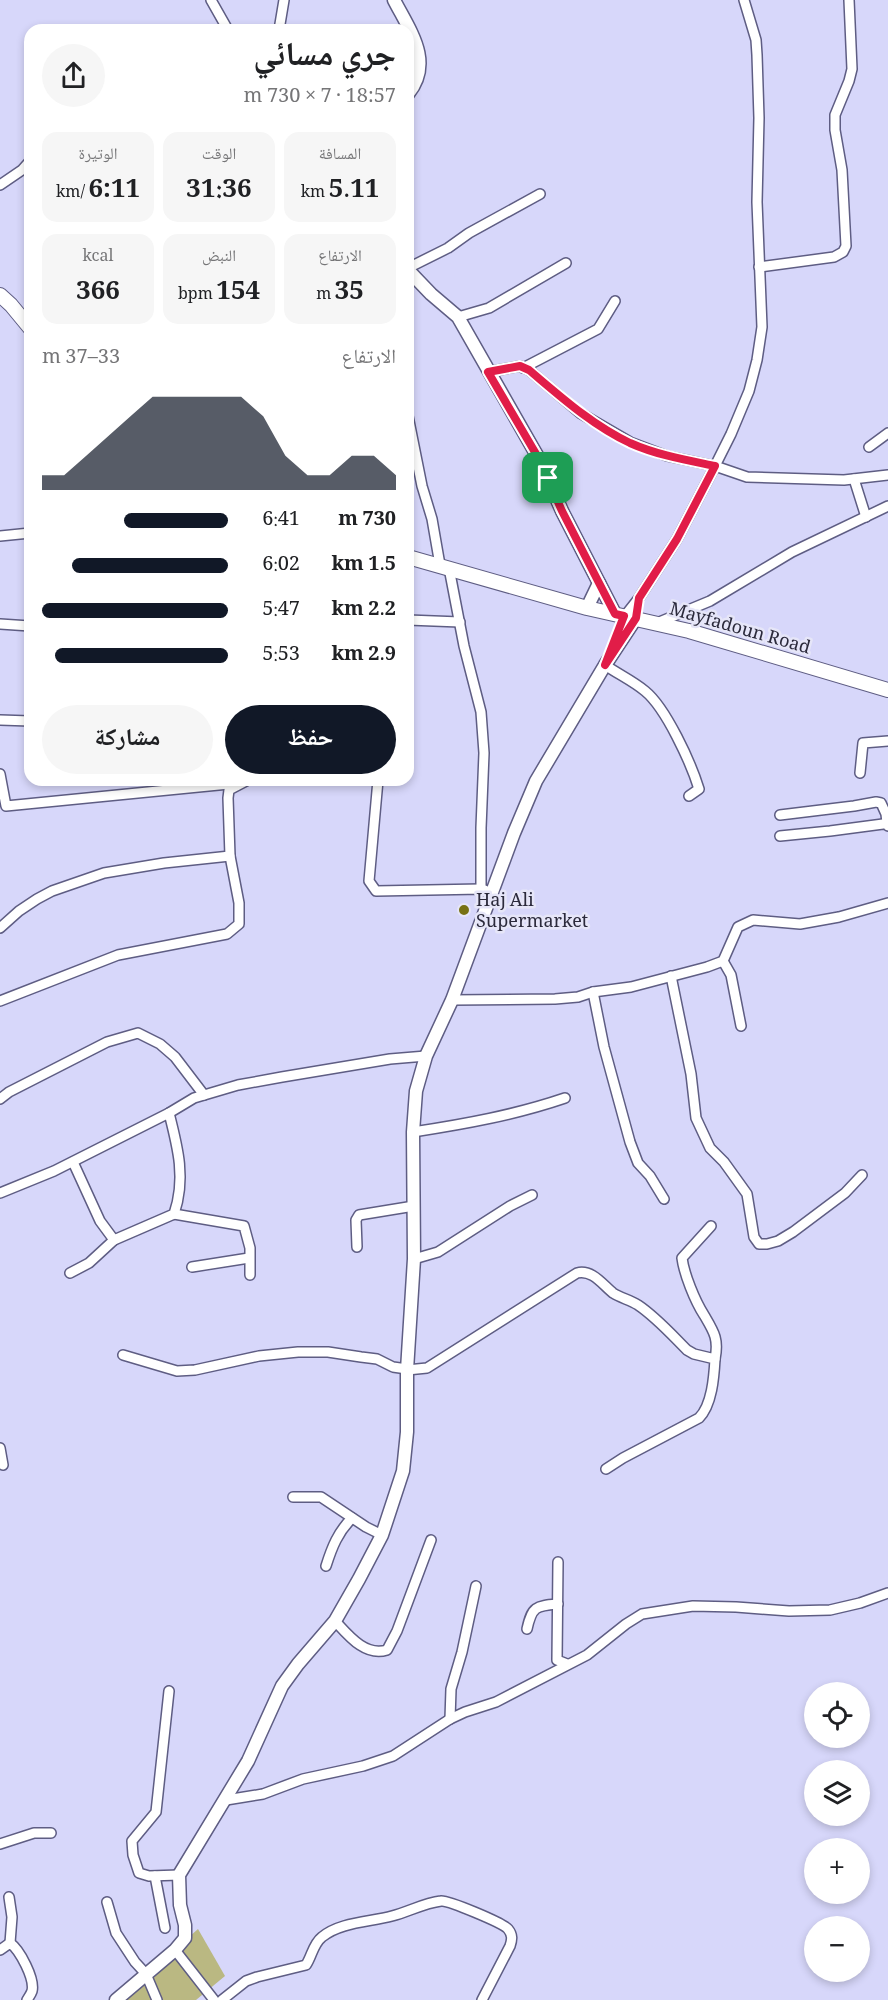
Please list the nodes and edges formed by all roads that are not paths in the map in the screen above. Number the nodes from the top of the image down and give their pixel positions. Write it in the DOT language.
graph roads {
  1 [pos="211,0"];
  2 [pos="284,0"];
  3 [pos="394,0"];
  4 [pos="744,0"];
  5 [pos="849,0"];
  6 [pos="225,24"];
  7 [pos="280,24"];
  8 [pos="407,24"];
  9 [pos="414,37"];
  10 [pos="414,86"];
  11 [pos="24,172"];
  12 [pos="0,185"];
  13 [pos="540,194"];
  14 [pos="566,263"];
  15 [pos="414,266"];
  16 [pos="759,267"];
  17 [pos="414,276"];
  18 [pos="0,287"];
  19 [pos="0,295"];
  20 [pos="615,301"];
  21 [pos="24,309"];
  22 [pos="458,317"];
  23 [pos="24,321"];
  24 [pos="523,368"];
  25 [pos="488,372"];
  26 [pos="888,433"];
  27 [pos="414,446"];
  28 [pos="869,447"];
  29 [pos="715,466"];
  30 [pos="888,475"];
  31 [pos="854,479"];
  32 [pos="888,506"];
  33 [pos="866,517"];
  34 [pos="24,534"];
  35 [pos="0,536"];
  36 [pos="414,558"];
  37 [pos="444,566"];
  38 [pos="599,583"];
  39 [pos="587,608"];
  40 [pos="693,608"];
  41 [pos="625,616"];
  42 [pos="414,620"];
  43 [pos="459,622"];
  44 [pos="657,623"];
  45 [pos="0,624"];
  46 [pos="24,626"];
  47 [pos="689,631"];
  48 [pos="605,665"];
  49 [pos="888,690"];
  50 [pos="0,720"];
  51 [pos="24,721"];
  52 [pos="888,741"];
  53 [pos="860,773"];
  54 [pos="0,774"];
  55 [pos="209,786"];
  56 [pos="237,786"];
  57 [pos="377,786"];
  58 [pos="689,796"];
  59 [pos="3,809"];
  60 [pos="780,815"];
  61 [pos="888,825"];
  62 [pos="780,836"];
  63 [pos="230,856"];
  64 [pos="487,891"];
  65 [pos="888,903"];
  66 [pos="0,928"];
  67 [pos="723,961"];
  68 [pos="671,976"];
  69 [pos="593,992"];
  70 [pos="452,1000"];
  71 [pos="0,1001"];
  72 [pos="741,1026"];
  73 [pos="426,1056"];
  74 [pos="204,1095"];
  75 [pos="565,1098"];
  76 [pos="0,1099"];
  77 [pos="169,1113"];
  78 [pos="413,1132"];
  79 [pos="73,1162"];
  80 [pos="862,1175"];
  81 [pos="0,1193"];
  82 [pos="532,1196"];
  83 [pos="664,1198"];
  84 [pos="414,1206"];
  85 [pos="174,1214"];
  86 [pos="711,1226"];
  87 [pos="114,1240"];
  88 [pos="357,1247"];
  89 [pos="249,1258"];
  90 [pos="414,1259"];
  91 [pos="192,1267"];
  92 [pos="69,1274"];
  93 [pos="250,1275"];
  94 [pos="123,1355"];
  95 [pos="715,1359"];
  96 [pos="407,1369"];
  97 [pos="0,1449"];
  98 [pos="3,1465"];
  99 [pos="606,1469"];
  100 [pos="293,1497"];
  101 [pos="352,1518"];
  102 [pos="382,1535"];
  103 [pos="431,1540"];
  104 [pos="558,1562"];
  105 [pos="326,1566"];
  106 [pos="476,1586"];
  107 [pos="888,1593"];
  108 [pos="558,1604"];
  109 [pos="335,1620"];
  110 [pos="527,1629"];
  111 [pos="567,1664"];
  112 [pos="169,1691"];
  113 [pos="450,1719"];
  114 [pos="226,1800"];
  115 [pos="51,1833"];
  116 [pos="0,1844"];
  117 [pos="179,1875"];
  118 [pos="155,1876"];
  119 [pos="9,1897"];
  120 [pos="107,1902"];
  121 [pos="165,1928"];
  122 [pos="10,1943"];
  123 [pos="0,1950"];
  124 [pos="175,1950"];
  125 [pos="146,1974"];
  126 [pos="27,2000"];
  127 [pos="116,2000"];
  128 [pos="157,2000"];
  129 [pos="214,2000"];
  130 [pos="222,2000"];
  131 [pos="482,2000"];
  1 -- 6 [label="street"];
  2 -- 7 [label="street"];
  3 -- 8 [label="street"];
  4 -- 16 [label="street"];
  5 -- 16 [label="street"];
  9 -- 10 [label="street"];
  11 -- 12 [label="street"];
  13 -- 15 [label="street"];
  14 -- 22 [label="street"];
  16 -- 29 [label="street"];
  17 -- 22 [label="street"];
  18 -- 21 [label="main road"];
  19 -- 23 [label="main road"];
  20 -- 24 [label="street"];
  22 -- 25 [label="street"];
  24 -- 25 [label="street"];
  24 -- 29 [label="street"];
  25 -- 38 [label="street"];
  26 -- 28 [label="street"];
  27 -- 37 [label="street"];
  29 -- 31 [label="street"];
  29 -- 41 [label="street"];
  30 -- 31 [label="street"];
  31 -- 33 [label="street"];
  32 -- 33 [label="street"];
  33 -- 40 [label="street"];
  34 -- 35 [label="street"];
  36 -- 37 [label="main road, Mayfadoun Road"];
  37 -- 39 [label="main road, Mayfadoun Road"];
  37 -- 43 [label="street"];
  38 -- 39 [label="street"];
  38 -- 41 [label="street"];
  39 -- 41 [label="main road, Mayfadoun Road"];
  40 -- 44 [label="street"];
  40 -- 47 [label="street"];
  41 -- 44 [label="main road, Mayfadoun Road"];
  41 -- 48 [label="street"];
  42 -- 43 [label="street"];
  43 -- 64 [label="street"];
  44 -- 47 [label="main road, Mayfadoun Road"];
  45 -- 46 [label="street"];
  47 -- 49 [label="main road, Mayfadoun Road"];
  48 -- 58 [label="street"];
  48 -- 64 [label="street"];
  50 -- 51 [label="street"];
  52 -- 53 [label="street"];
  54 -- 59 [label="street"];
  55 -- 59 [label="street"];
  56 -- 63 [label="street"];
  57 -- 64 [label="street"];
  60 -- 61 [label="street"];
  61 -- 62 [label="street"];
  63 -- 66 [label="street"];
  63 -- 71 [label="street"];
  64 -- 70 [label="street"];
  65 -- 67 [label="street"];
  67 -- 68 [label="street"];
  67 -- 72 [label="street"];
  68 -- 69 [label="street"];
  68 -- 80 [label="street"];
  69 -- 70 [label="street"];
  69 -- 83 [label="street"];
  70 -- 73 [label="street"];
  73 -- 74 [label="street"];
  73 -- 78 [label="street"];
  74 -- 76 [label="street"];
  74 -- 77 [label="street"];
  75 -- 78 [label="street"];
  77 -- 79 [label="street"];
  77 -- 85 [label="street"];
  78 -- 84 [label="street"];
  79 -- 81 [label="street"];
  79 -- 87 [label="street"];
  82 -- 90 [label="street"];
  84 -- 88 [label="street"];
  84 -- 90 [label="street"];
  85 -- 87 [label="street"];
  85 -- 89 [label="street"];
  86 -- 95 [label="street"];
  87 -- 92 [label="street"];
  89 -- 91 [label="street"];
  89 -- 93 [label="street"];
  90 -- 96 [label="street"];
  94 -- 96 [label="street"];
  95 -- 96 [label="street"];
  95 -- 99 [label="street"];
  96 -- 102 [label="street"];
  97 -- 98 [label="street"];
  100 -- 101 [label="street"];
  101 -- 102 [label="street"];
  101 -- 105 [label="street"];
  102 -- 109 [label="street"];
  103 -- 109 [label="street"];
  104 -- 108 [label="street"];
  106 -- 113 [label="street"];
  107 -- 111 [label="street"];
  108 -- 110 [label="street"];
  108 -- 111 [label="street"];
  109 -- 114 [label="street"];
  111 -- 113 [label="street"];
  112 -- 118 [label="street"];
  113 -- 114 [label="street"];
  114 -- 117 [label="street"];
  115 -- 116 [label="street"];
  117 -- 118 [label="street"];
  117 -- 124 [label="street"];
  118 -- 121 [label="street"];
  119 -- 122 [label="street"];
  120 -- 125 [label="street"];
  122 -- 123 [label="street"];
  122 -- 126 [label="street"];
  124 -- 125 [label="street"];
  124 -- 129 [label="street"];
  125 -- 127 [label="street"];
  125 -- 128 [label="street"];
  130 -- 131 [label="street"];
}
